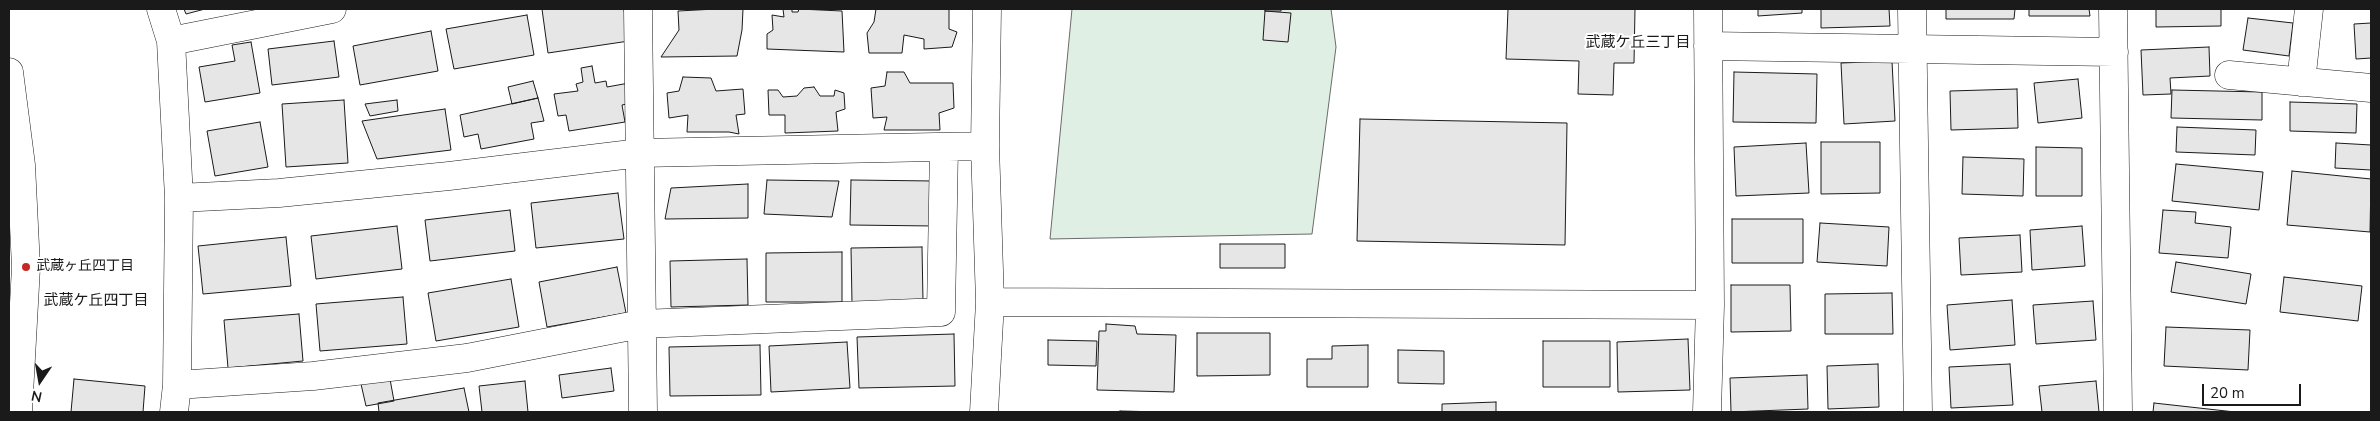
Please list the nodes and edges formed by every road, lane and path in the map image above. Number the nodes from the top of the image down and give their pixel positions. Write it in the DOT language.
graph roads {
  1 [pos="160,9"];
  2 [pos="332,9"];
  3 [pos="638,9"];
  4 [pos="987,9"];
  5 [pos="1708,9"];
  6 [pos="1912,9"];
  7 [pos="2113,9"];
  8 [pos="2309,9"];
  9 [pos="171,41"];
  10 [pos="1708,46"];
  11 [pos="1912,50"];
  12 [pos="2114,52"];
  13 [pos="9,72"];
  14 [pos="2229,76"];
  15 [pos="2301,82"];
  16 [pos="2371,88"];
  17 [pos="986,146"];
  18 [pos="944,147"];
  19 [pos="640,153"];
  20 [pos="179,198"];
  21 [pos="990,302"];
  22 [pos="1710,305"];
  23 [pos="641,324"];
  24 [pos="177,385"];
  25 [pos="18,412"];
  26 [pos="174,412"];
  27 [pos="643,412"];
  28 [pos="984,412"];
  29 [pos="1707,412"];
  30 [pos="1918,412"];
  31 [pos="2118,412"];
  1 -- 9 [label="street"];
  2 -- 9 [label="street"];
  3 -- 19 [label="street"];
  4 -- 17 [label="street"];
  5 -- 10 [label="street"];
  6 -- 11 [label="street"];
  7 -- 12 [label="street"];
  8 -- 15 [label="street"];
  9 -- 20 [label="street"];
  10 -- 11 [label="street"];
  10 -- 22 [label="street"];
  11 -- 12 [label="street"];
  11 -- 30 [label="street"];
  12 -- 31 [label="street"];
  13 -- 25 [label="street"];
  14 -- 15 [label="street"];
  15 -- 16 [label="street"];
  17 -- 18 [label="street"];
  17 -- 21 [label="street"];
  18 -- 19 [label="street"];
  18 -- 23 [label="street"];
  19 -- 20 [label="street"];
  19 -- 23 [label="street"];
  20 -- 24 [label="street"];
  21 -- 22 [label="street"];
  21 -- 28 [label="street"];
  22 -- 29 [label="street"];
  23 -- 24 [label="street"];
  23 -- 27 [label="street"];
  24 -- 26 [label="street"];
}
